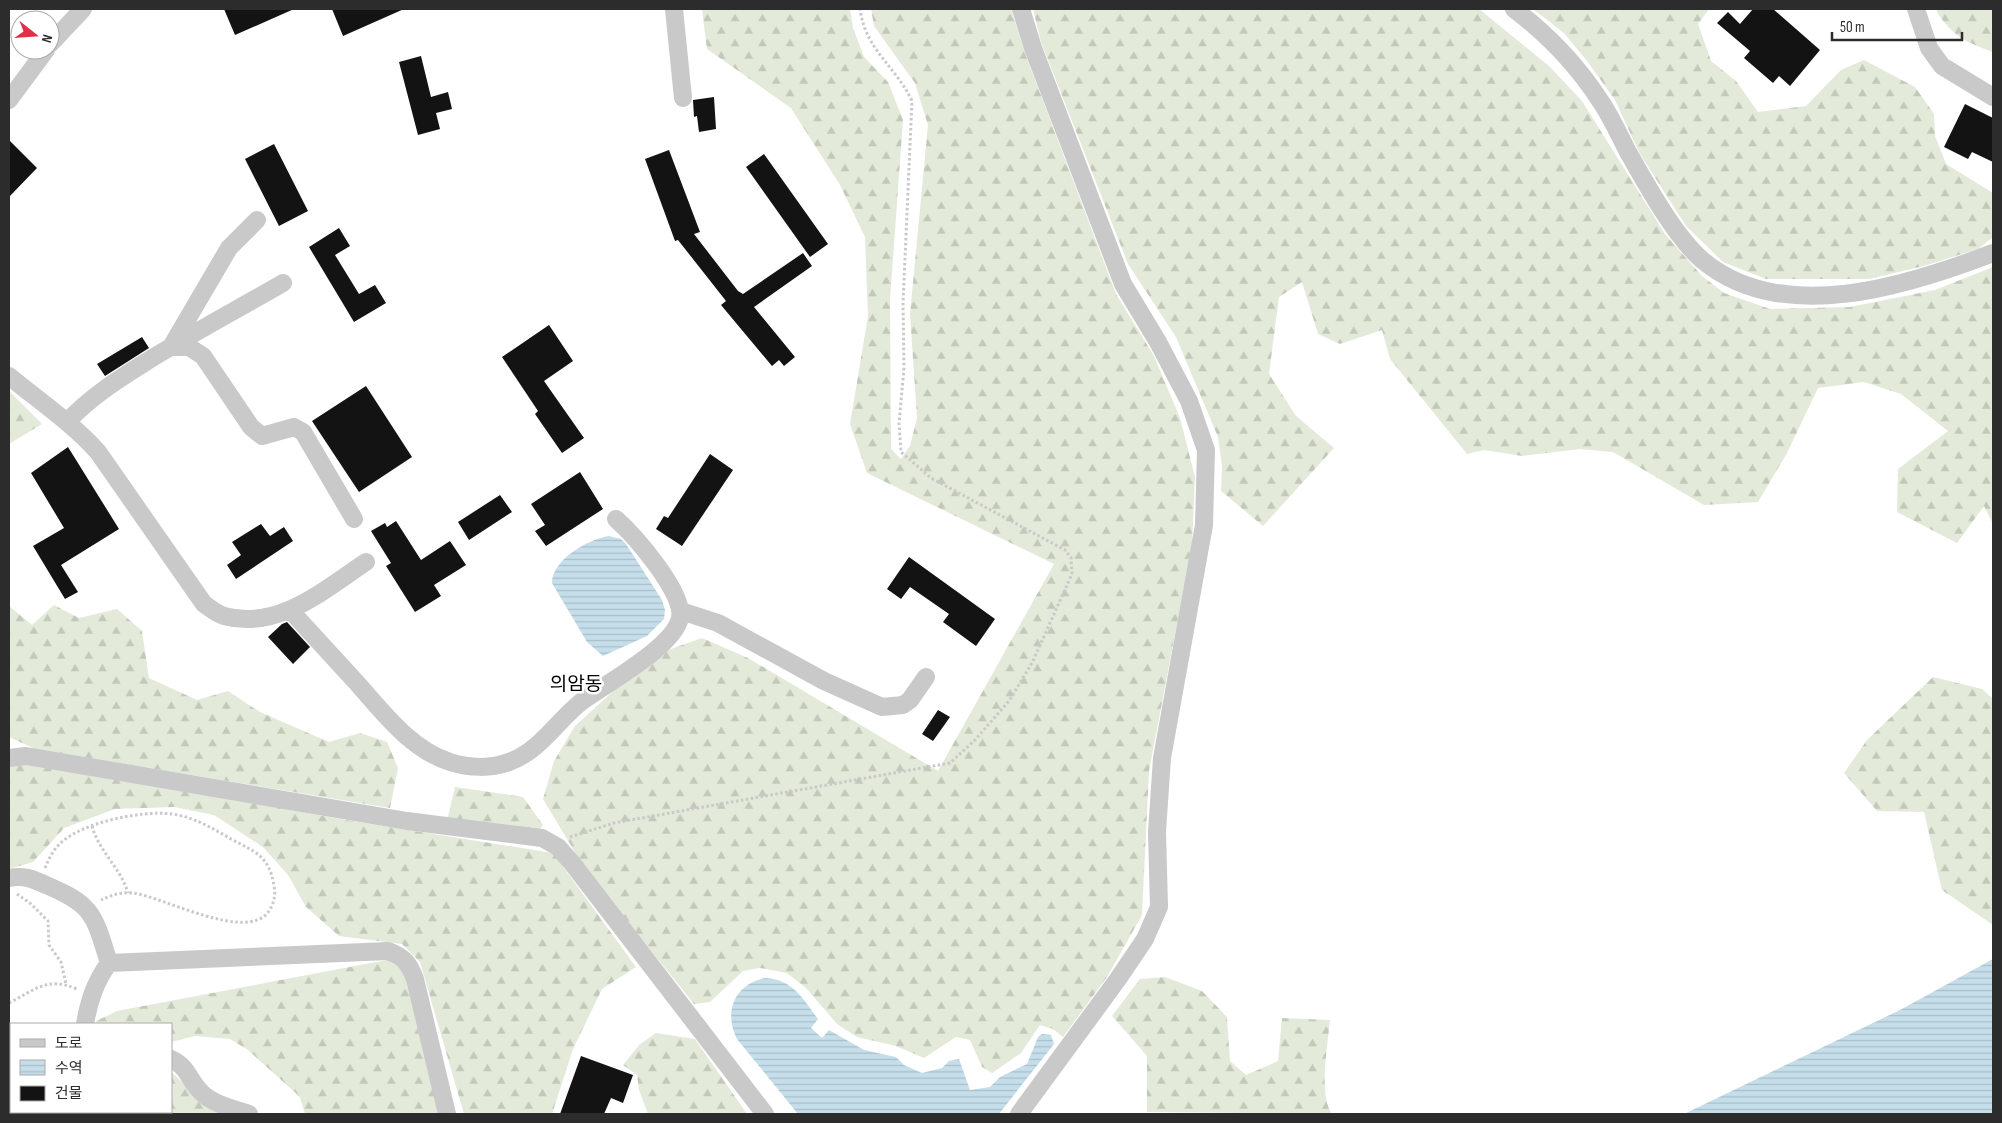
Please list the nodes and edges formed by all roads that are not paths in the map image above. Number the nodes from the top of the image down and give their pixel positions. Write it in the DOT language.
graph roads {
  1 [pos="83,9"];
  2 [pos="674,9"];
  3 [pos="1021,9"];
  4 [pos="1514,9"];
  5 [pos="1916,9"];
  6 [pos="60,33"];
  7 [pos="39,60"];
  8 [pos="1993,97"];
  9 [pos="683,98"];
  10 [pos="9,100"];
  11 [pos="256,220"];
  12 [pos="1993,252"];
  13 [pos="283,283"];
  14 [pos="171,347"];
  15 [pos="9,376"];
  16 [pos="67,422"];
  17 [pos="354,519"];
  18 [pos="616,519"];
  19 [pos="366,562"];
  20 [pos="290,610"];
  21 [pos="681,611"];
  22 [pos="926,677"];
  23 [pos="9,758"];
  24 [pos="9,878"];
  25 [pos="109,962"];
  26 [pos="85,1023"];
  27 [pos="172,1059"];
  28 [pos="249,1114"];
  29 [pos="447,1114"];
  30 [pos="765,1114"];
  31 [pos="1019,1114"];
  1 -- 6 [label="street"];
  2 -- 9 [label="street"];
  3 -- 31 [label="street"];
  4 -- 12 [label="street"];
  5 -- 8 [label="street"];
  7 -- 10 [label="street"];
  11 -- 14 [label="street"];
  13 -- 14 [label="street"];
  14 -- 16 [label="street"];
  14 -- 17 [label="street"];
  15 -- 16 [label="street"];
  16 -- 20 [label="street"];
  18 -- 21 [label="street"];
  19 -- 20 [label="street"];
  20 -- 21 [label="street"];
  21 -- 22 [label="street"];
  23 -- 30 [label="street"];
  24 -- 25 [label="street"];
  25 -- 26 [label="street"];
  25 -- 29 [label="street"];
  27 -- 28 [label="street"];
}
